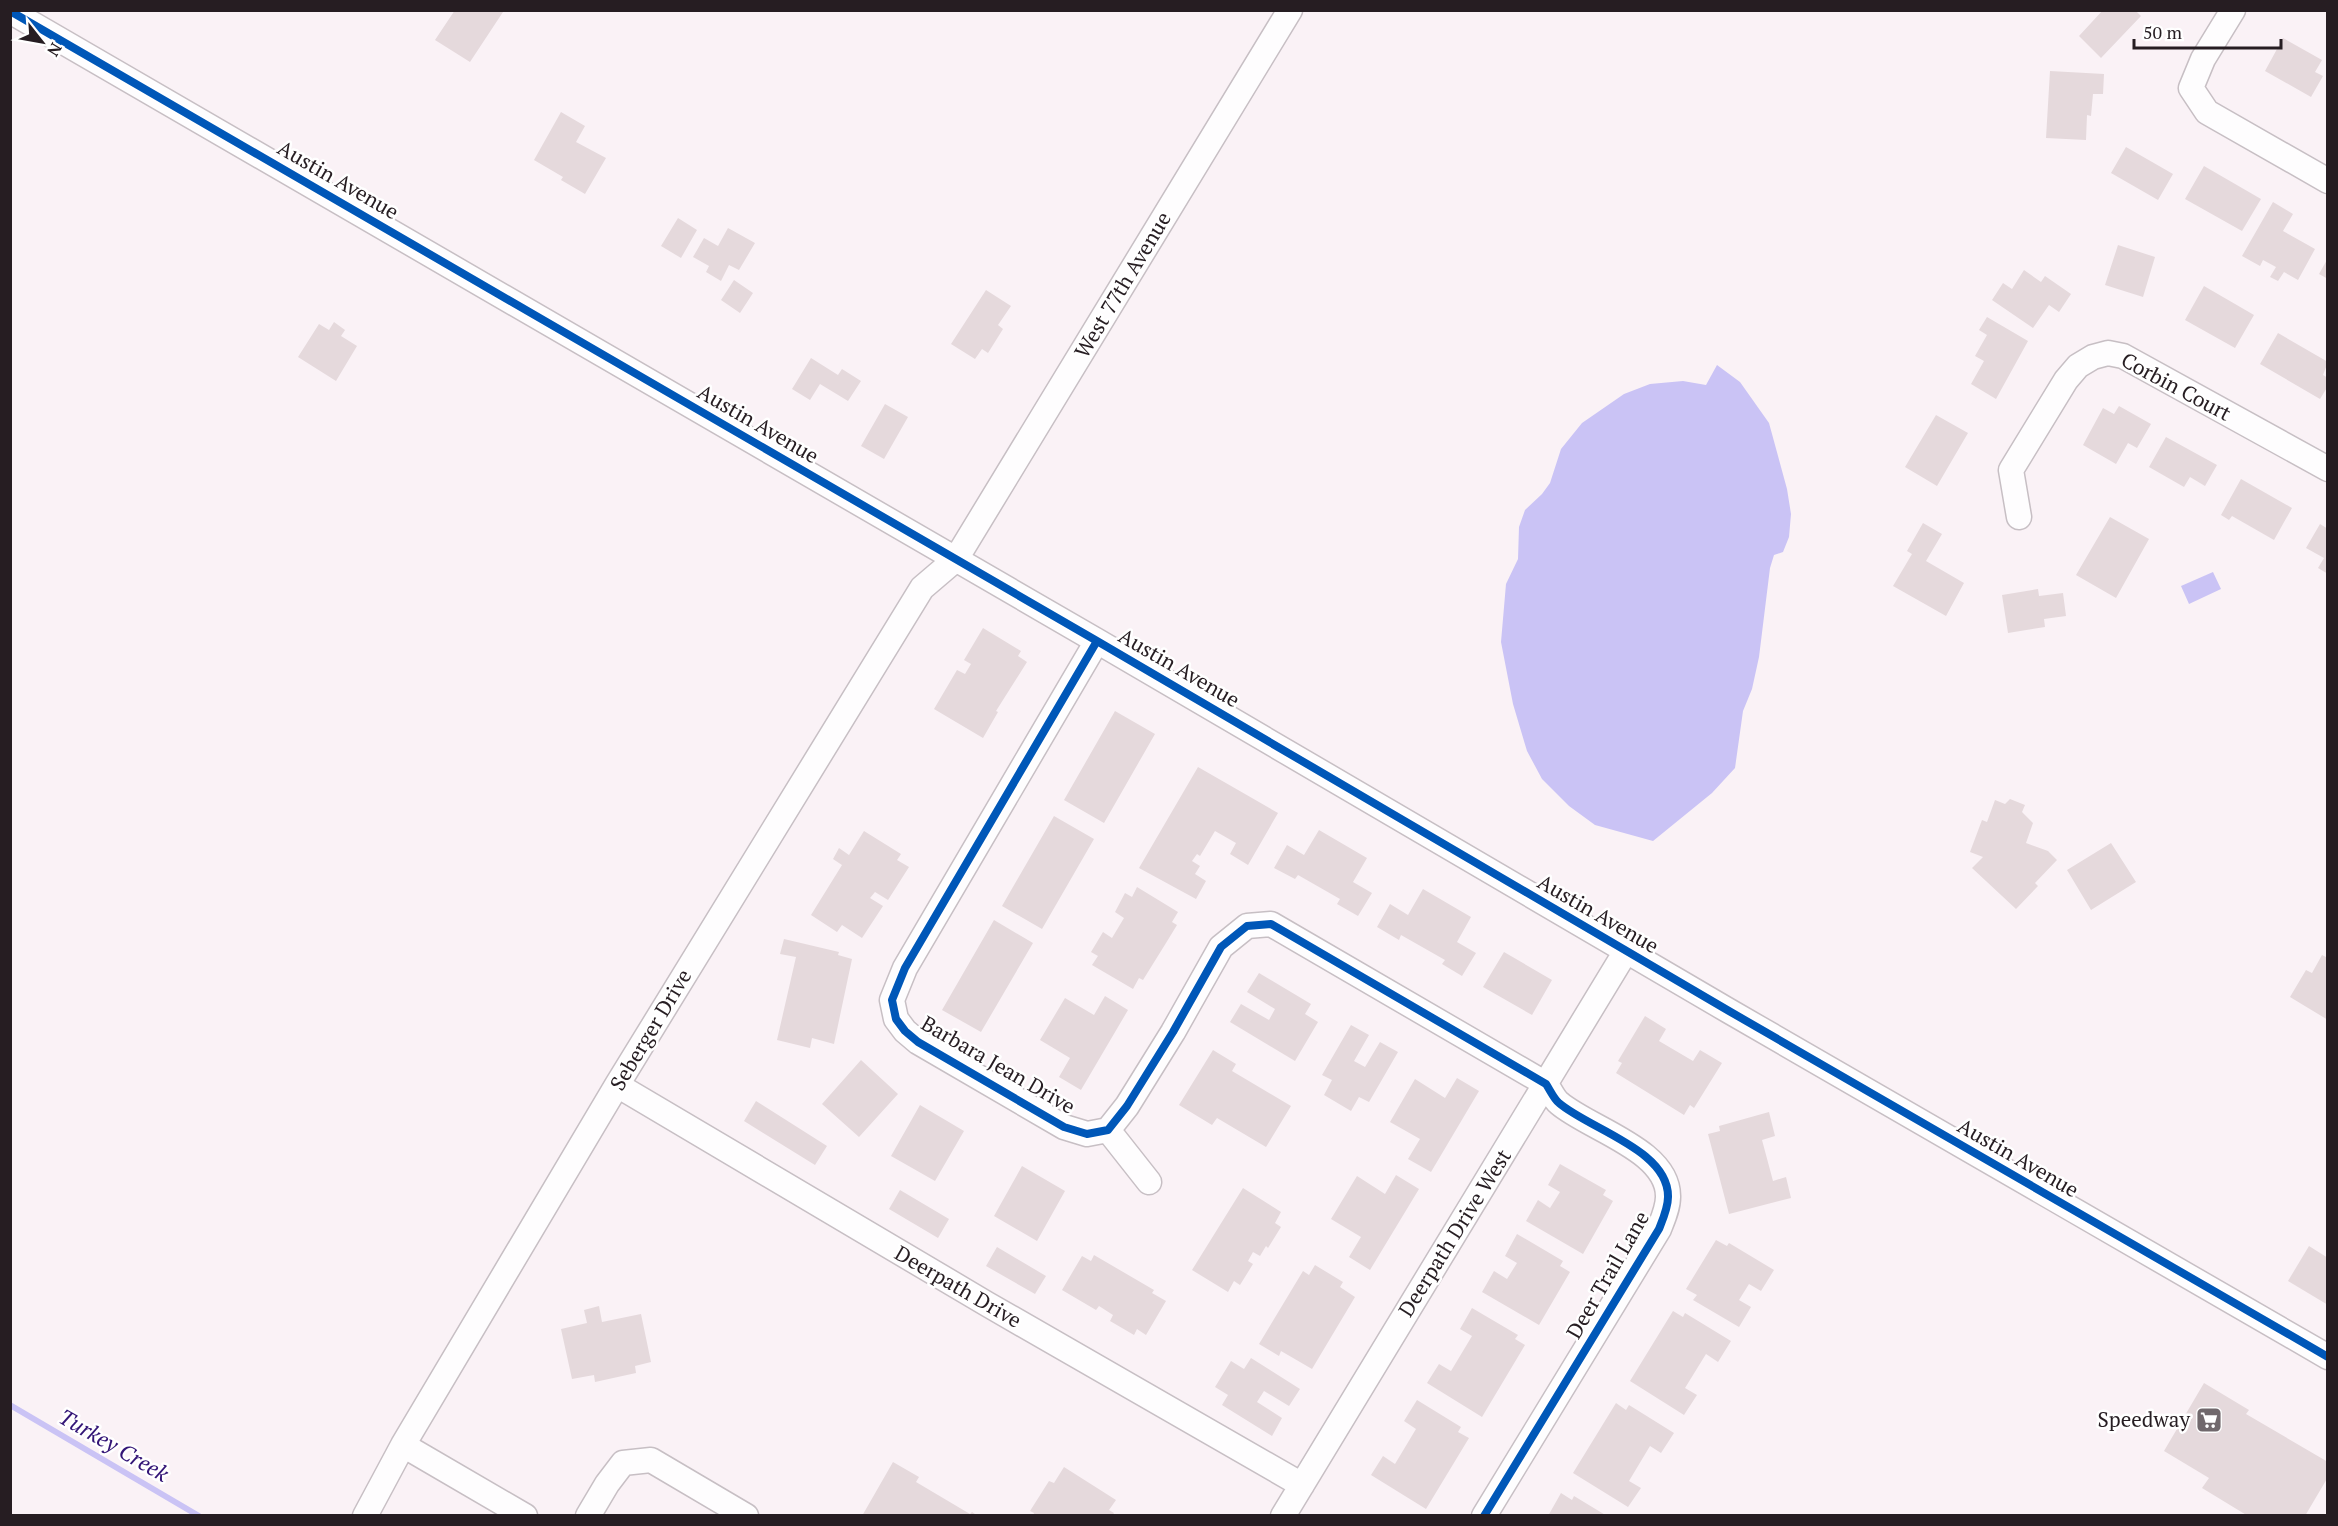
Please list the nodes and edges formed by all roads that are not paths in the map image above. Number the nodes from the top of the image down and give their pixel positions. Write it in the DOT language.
graph roads {
  1 [pos="1290,10"];
  2 [pos="2233,10"];
  3 [pos="10,11"];
  4 [pos="2328,181"];
  5 [pos="2328,469"];
  6 [pos="2019,517"];
  7 [pos="956,559"];
  8 [pos="1097,641"];
  9 [pos="1626,951"];
  10 [pos="1546,1084"];
  11 [pos="617,1085"];
  12 [pos="1108,1130"];
  13 [pos="1149,1182"];
  14 [pos="2328,1357"];
  15 [pos="403,1445"];
  16 [pos="1302,1485"];
  17 [pos="365,1515"];
  18 [pos="525,1515"];
  19 [pos="588,1515"];
  20 [pos="746,1515"];
  21 [pos="1283,1515"];
  22 [pos="1484,1515"];
  1 -- 7 [label="street, West 77th Avenue"];
  2 -- 4 [label="street"];
  3 -- 7 [label="street, Austin Avenue"];
  5 -- 6 [label="street, Corbin Court"];
  7 -- 8 [label="street, Austin Avenue"];
  7 -- 11 [label="street, Seberger Drive"];
  8 -- 9 [label="street, Austin Avenue"];
  8 -- 12 [label="street, Barbara Jean Drive"];
  9 -- 10 [label="street, Deerpath Drive West"];
  9 -- 14 [label="street, Austin Avenue"];
  10 -- 12 [label="street"];
  10 -- 16 [label="street, Deerpath Drive West"];
  10 -- 22 [label="street, Deer Trail Lane"];
  11 -- 15 [label="street, Seberger Drive"];
  11 -- 16 [label="street, Deerpath Drive"];
  12 -- 13 [label="street"];
  15 -- 17 [label="street, Seberger Drive"];
  15 -- 18 [label="street"];
  16 -- 21 [label="street, Deerpath Drive West"];
  19 -- 20 [label="street"];
}
